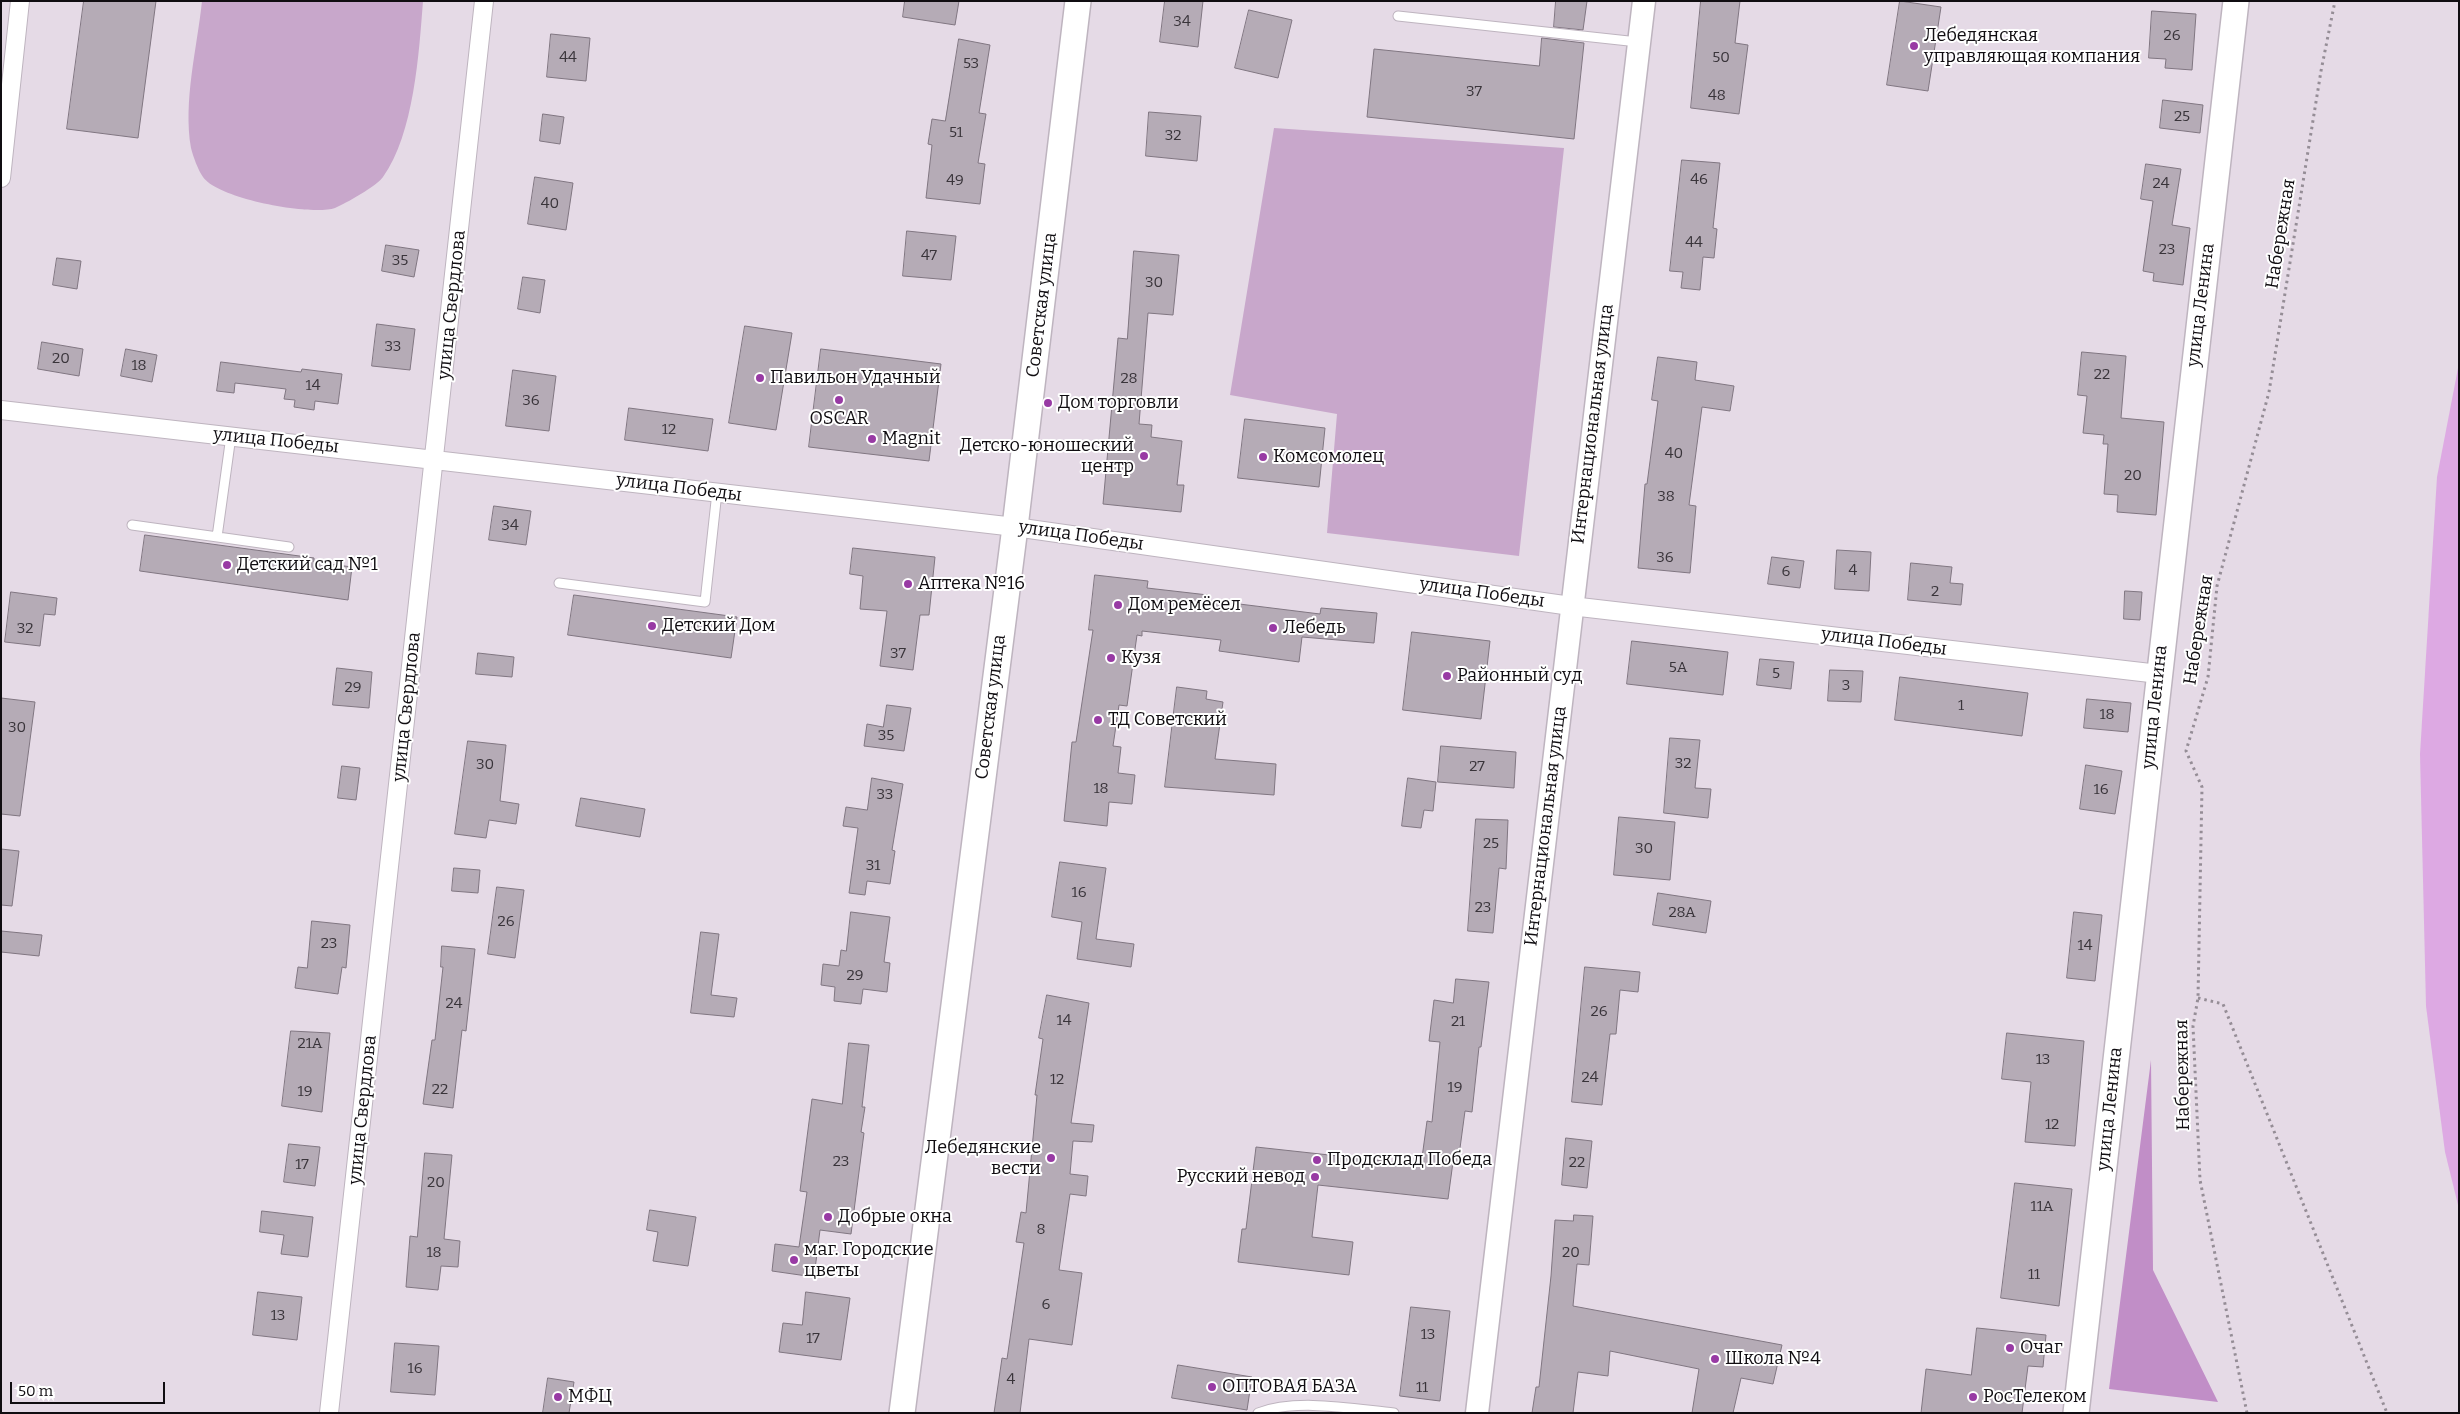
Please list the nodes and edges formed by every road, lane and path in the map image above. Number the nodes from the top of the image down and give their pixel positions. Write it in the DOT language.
graph roads {
  1 [pos="20,1"];
  2 [pos="484,1"];
  3 [pos="1078,1"];
  4 [pos="1644,1"];
  5 [pos="2236,1"];
  6 [pos="2335,1"];
  7 [pos="1398,16"];
  8 [pos="1639,42"];
  9 [pos="1,178"];
  10 [pos="1,410"];
  11 [pos="231,436"];
  12 [pos="435,459"];
  13 [pos="717,492"];
  14 [pos="132,525"];
  15 [pos="1015,527"];
  16 [pos="217,537"];
  17 [pos="289,547"];
  18 [pos="559,584"];
  19 [pos="1572,606"];
  20 [pos="2159,674"];
  21 [pos="2198,998"];
  22 [pos="329,1413"];
  23 [pos="902,1413"];
  24 [pos="1258,1413"];
  25 [pos="1394,1413"];
  26 [pos="1477,1413"];
  27 [pos="2076,1413"];
  28 [pos="2247,1413"];
  29 [pos="2387,1413"];
  1 -- 9 [label="street"];
  2 -- 12 [label="street, улица Свердлова"];
  3 -- 15 [label="main road, Советская улица"];
  4 -- 8 [label="street, Интернациональная улица"];
  5 -- 20 [label="main road, улица Ленина"];
  6 -- 21 [label="path, Набережная"];
  7 -- 8 [label="lane"];
  8 -- 19 [label="street, Интернациональная улица"];
  10 -- 11 [label="street, улица Победы"];
  11 -- 12 [label="street, улица Победы"];
  11 -- 16 [label="lane"];
  12 -- 13 [label="street, улица Победы"];
  12 -- 22 [label="street, улица Свердлова"];
  13 -- 15 [label="street, улица Победы"];
  13 -- 18 [label="lane"];
  14 -- 16 [label="lane"];
  15 -- 19 [label="street, улица Победы"];
  15 -- 23 [label="main road, Советская улица"];
  16 -- 17 [label="lane"];
  19 -- 20 [label="street, улица Победы"];
  19 -- 26 [label="street, Интернациональная улица"];
  20 -- 27 [label="main road, улица Ленина"];
  21 -- 28 [label="path, Набережная"];
  21 -- 29 [label="path"];
  24 -- 25 [label="lane"];
}
